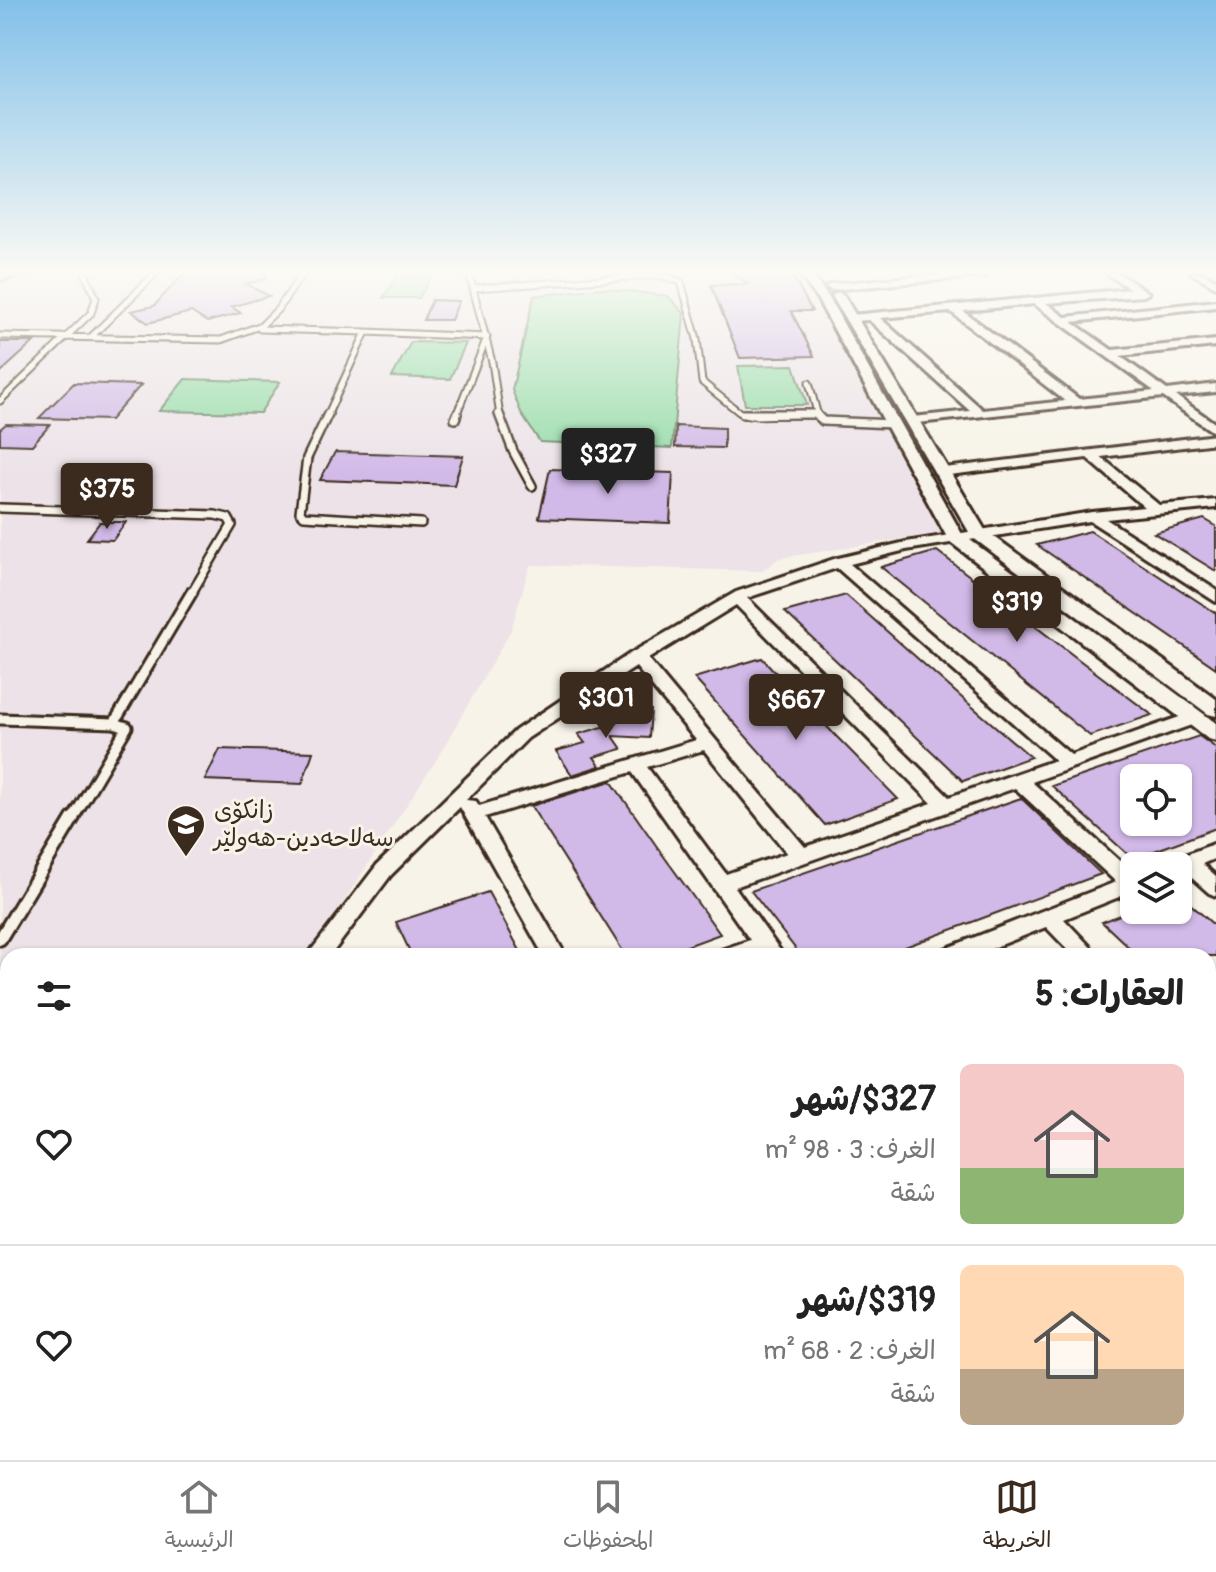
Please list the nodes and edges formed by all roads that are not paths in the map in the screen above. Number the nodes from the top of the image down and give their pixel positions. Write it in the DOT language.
graph roads {
  1 [pos="64,341"];
  2 [pos="362,341"];
  3 [pos="485,341"];
  4 [pos="488,341"];
  5 [pos="697,341"];
  6 [pos="846,341"];
  7 [pos="865,341"];
  8 [pos="899,341"];
  9 [pos="996,341"];
  10 [pos="1092,341"];
  11 [pos="1216,343"];
  12 [pos="851,350"];
  13 [pos="870,350"];
  14 [pos="1110,354"];
  15 [pos="809,383"];
  16 [pos="1216,388"];
  17 [pos="1165,393"];
  18 [pos="0,401"];
  19 [pos="1076,403"];
  20 [pos="980,413"];
  21 [pos="816,414"];
  22 [pos="455,419"];
  23 [pos="912,421"];
  24 [pos="893,424"];
  25 [pos="1216,430"];
  26 [pos="1216,439"];
  27 [pos="1090,454"];
  28 [pos="941,472"];
  29 [pos="532,486"];
  30 [pos="1212,507"];
  31 [pos="0,508"];
  32 [pos="1155,509"];
  33 [pos="1092,516"];
  34 [pos="421,523"];
  35 [pos="978,533"];
  36 [pos="955,537"];
  37 [pos="839,562"];
  38 [pos="1216,597"];
  39 [pos="738,598"];
  40 [pos="637,657"];
  41 [pos="1216,709"];
  42 [pos="1194,718"];
  43 [pos="0,719"];
  44 [pos="114,723"];
  45 [pos="1216,734"];
  46 [pos="707,743"];
  47 [pos="1068,762"];
  48 [pos="636,765"];
  49 [pos="1018,780"];
  50 [pos="461,791"];
  51 [pos="945,805"];
  52 [pos="474,814"];
  53 [pos="1216,850"];
  54 [pos="801,856"];
  55 [pos="1192,860"];
  56 [pos="1120,871"];
  57 [pos="1192,871"];
  58 [pos="721,884"];
  59 [pos="1120,888"];
  60 [pos="1216,888"];
  61 [pos="1049,917"];
  62 [pos="0,939"];
  63 [pos="336,946"];
  64 [pos="550,948"];
  65 [pos="768,948"];
  66 [pos="970,948"];
  67 [pos="1080,948"];
  1 -- 18 [label="lane"];
  2 -- 34 [label="lane"];
  3 -- 22 [label="lane"];
  4 -- 29 [label="lane"];
  5 -- 21 [label="lane"];
  6 -- 12 [label="street"];
  7 -- 13 [label="street"];
  8 -- 20 [label="street"];
  9 -- 19 [label="street"];
  10 -- 14 [label="street"];
  11 -- 14 [label="street"];
  12 -- 13 [label="street"];
  12 -- 24 [label="street"];
  13 -- 23 [label="street"];
  14 -- 17 [label="street"];
  15 -- 21 [label="lane"];
  16 -- 17 [label="street"];
  17 -- 19 [label="street"];
  17 -- 25 [label="street"];
  19 -- 20 [label="street"];
  20 -- 23 [label="street"];
  21 -- 24 [label="lane"];
  23 -- 28 [label="street"];
  24 -- 36 [label="street"];
  26 -- 27 [label="street"];
  27 -- 28 [label="street"];
  27 -- 32 [label="street"];
  28 -- 35 [label="street"];
  30 -- 32 [label="street"];
  31 -- 44 [label="lane"];
  32 -- 33 [label="street"];
  33 -- 35 [label="street"];
  33 -- 38 [label="street"];
  35 -- 36 [label="street"];
  35 -- 41 [label="street"];
  36 -- 37 [label="street"];
  36 -- 42 [label="street"];
  37 -- 39 [label="street"];
  37 -- 47 [label="street"];
  39 -- 40 [label="street"];
  39 -- 51 [label="street"];
  40 -- 46 [label="street"];
  40 -- 50 [label="street"];
  42 -- 45 [label="street"];
  42 -- 47 [label="street"];
  43 -- 44 [label="lane"];
  44 -- 62 [label="lane"];
  46 -- 48 [label="street"];
  46 -- 54 [label="street"];
  47 -- 49 [label="street"];
  48 -- 52 [label="street"];
  48 -- 58 [label="street"];
  49 -- 51 [label="street"];
  49 -- 56 [label="street"];
  50 -- 52 [label="street"];
  50 -- 63 [label="street"];
  51 -- 54 [label="street"];
  52 -- 64 [label="street"];
  53 -- 55 [label="street"];
  54 -- 58 [label="street"];
  57 -- 60 [label="street"];
  58 -- 65 [label="street"];
  59 -- 61 [label="street"];
  61 -- 66 [label="street"];
  61 -- 67 [label="street"];
}
